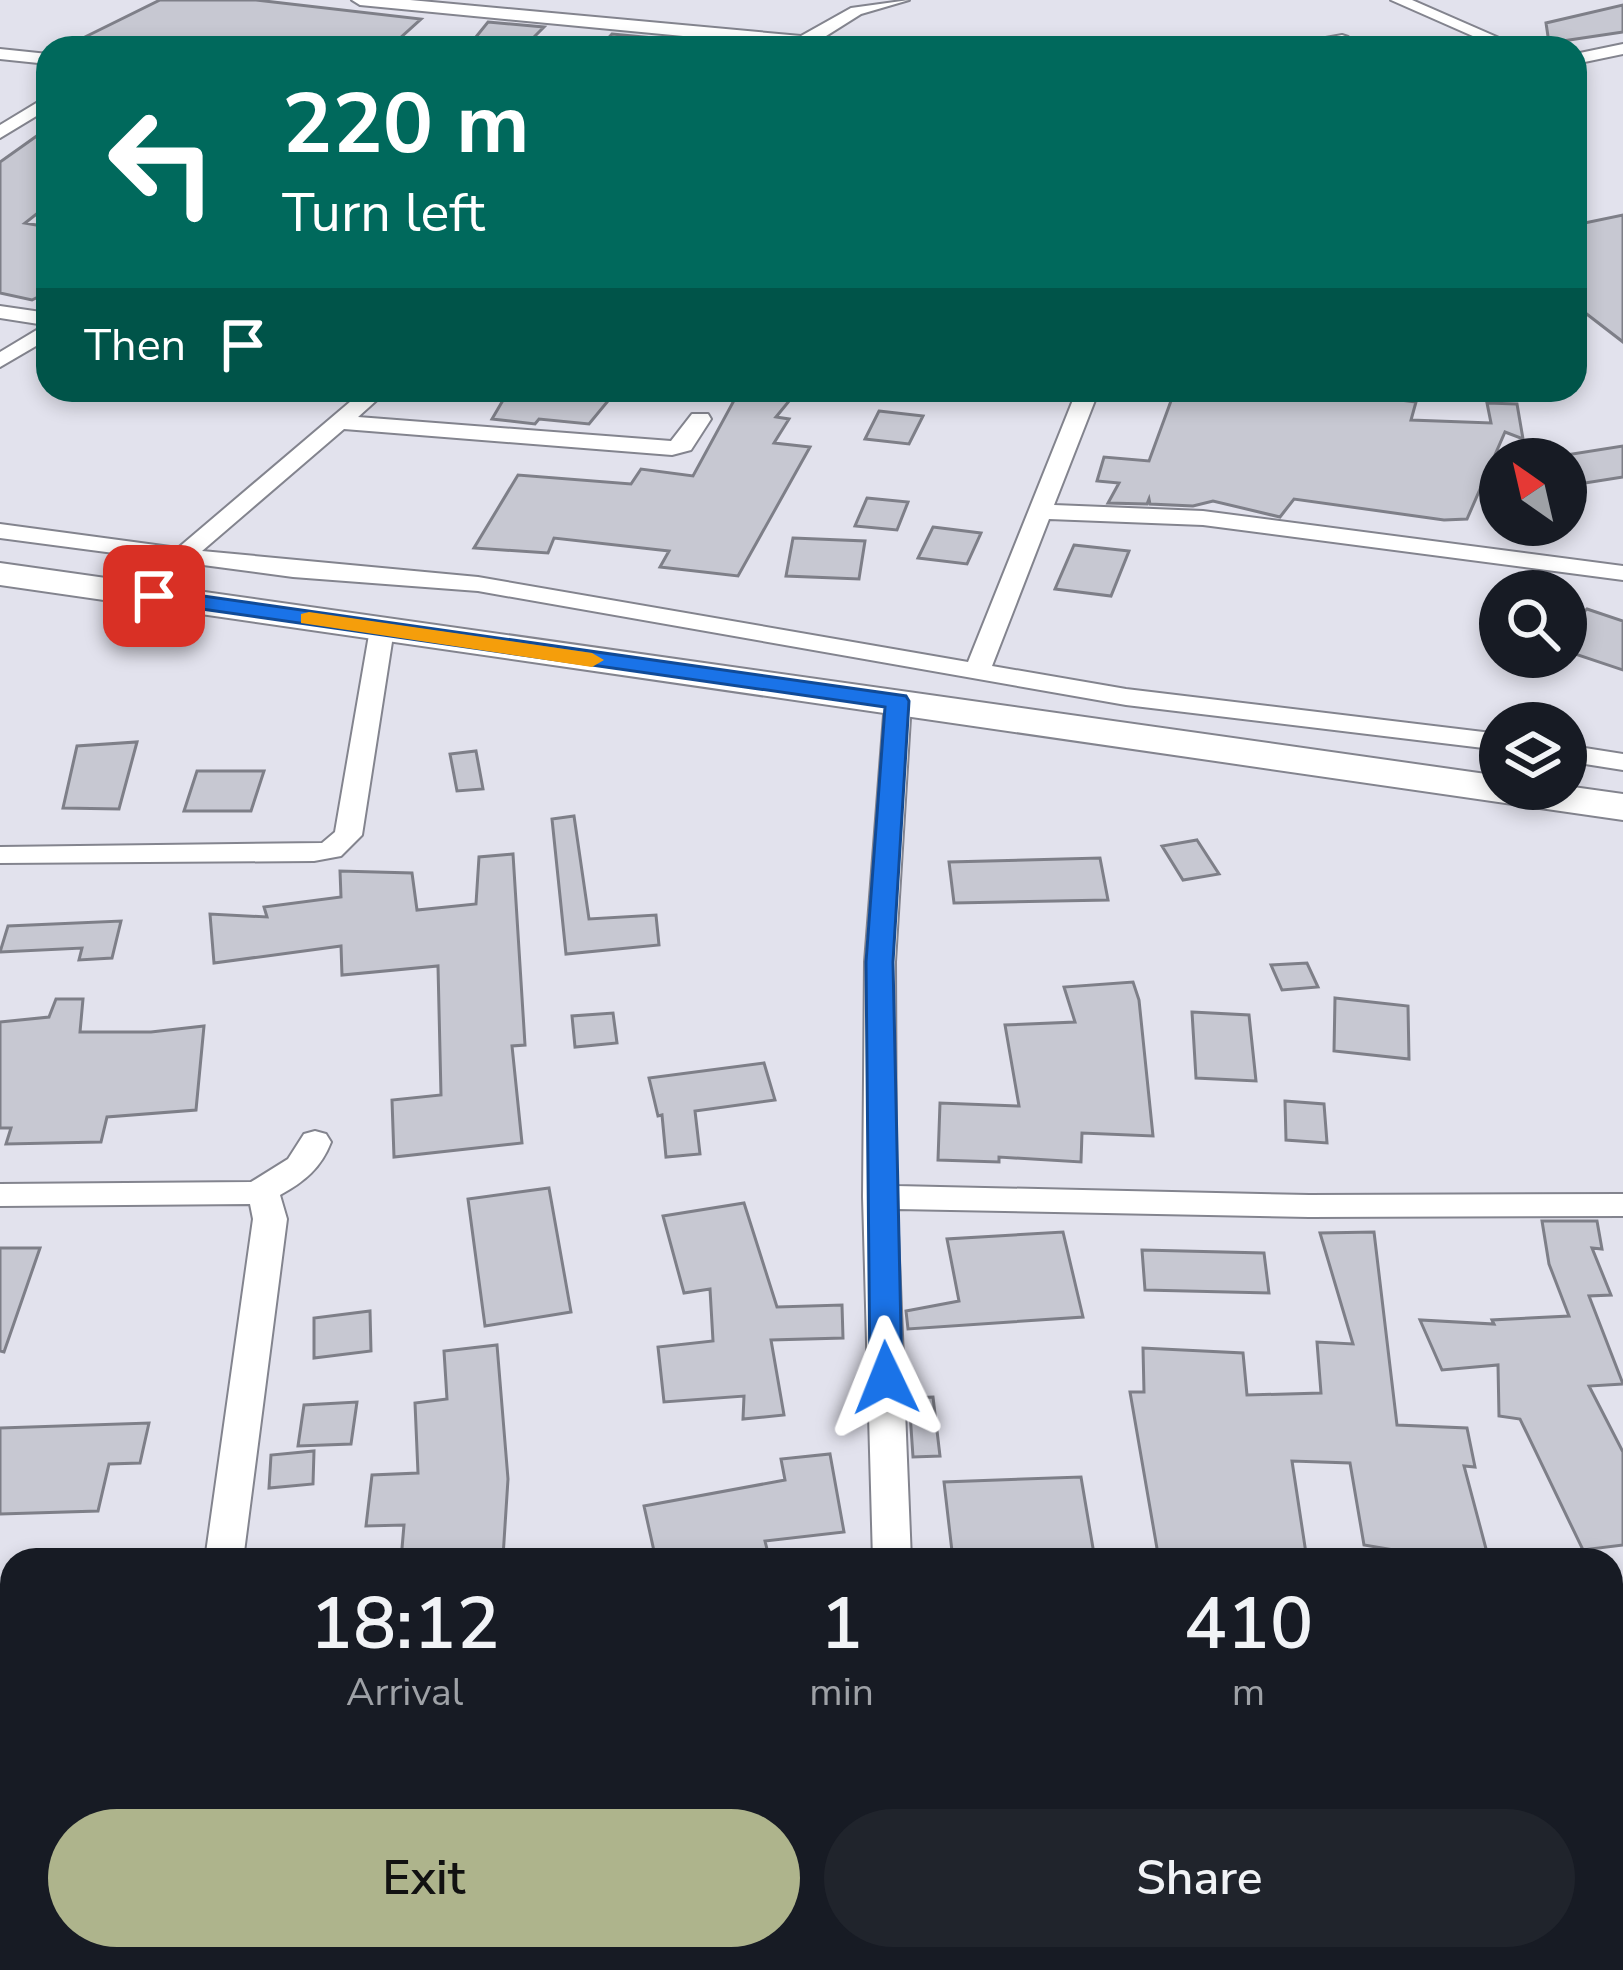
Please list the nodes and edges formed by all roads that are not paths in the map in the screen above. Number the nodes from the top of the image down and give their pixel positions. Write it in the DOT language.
graph roads {
  1 [pos="360,0"];
  2 [pos="1399,0"];
  3 [pos="894,1"];
  4 [pos="444,3"];
  5 [pos="732,36"];
  6 [pos="814,36"];
  7 [pos="1485,36"];
  8 [pos="1623,49"];
  9 [pos="0,54"];
  10 [pos="1587,56"];
  11 [pos="36,58"];
  12 [pos="36,109"];
  13 [pos="0,133"];
  14 [pos="0,312"];
  15 [pos="36,317"];
  16 [pos="36,338"];
  17 [pos="0,361"];
  18 [pos="362,402"];
  19 [pos="1084,402"];
  20 [pos="700,419"];
  21 [pos="338,422"];
  22 [pos="1044,512"];
  23 [pos="0,531"];
  24 [pos="180,557"];
  25 [pos="1623,573"];
  26 [pos="0,574"];
  27 [pos="154,596"];
  28 [pos="382,629"];
  29 [pos="969,668"];
  30 [pos="898,701"];
  31 [pos="945,709"];
  32 [pos="1479,739"];
  33 [pos="1587,756"];
  34 [pos="1623,762"];
  35 [pos="1623,807"];
  36 [pos="0,855"];
  37 [pos="315,1142"];
  38 [pos="256,1193"];
  39 [pos="0,1195"];
  40 [pos="880,1197"];
  41 [pos="1623,1205"];
  42 [pos="226,1548"];
  43 [pos="892,1548"];
  1 -- 4 [label="street"];
  2 -- 7 [label="street"];
  3 -- 6 [label="street"];
  4 -- 5 [label="street"];
  8 -- 10 [label="street"];
  9 -- 11 [label="street"];
  12 -- 13 [label="street"];
  14 -- 15 [label="street"];
  16 -- 17 [label="street"];
  18 -- 21 [label="street"];
  19 -- 22 [label="street"];
  20 -- 21 [label="street"];
  21 -- 24 [label="street"];
  22 -- 25 [label="street"];
  22 -- 29 [label="street"];
  23 -- 24 [label="street"];
  24 -- 27 [label="street"];
  24 -- 29 [label="street"];
  26 -- 27 [label="highway"];
  27 -- 28 [label="highway"];
  28 -- 30 [label="highway"];
  28 -- 36 [label="street"];
  29 -- 31 [label="street"];
  29 -- 32 [label="street"];
  30 -- 31 [label="highway"];
  30 -- 40 [label="street"];
  31 -- 35 [label="highway"];
  33 -- 34 [label="street"];
  37 -- 38 [label="street"];
  38 -- 39 [label="street"];
  38 -- 42 [label="street"];
  40 -- 41 [label="street"];
  40 -- 43 [label="street"];
}
